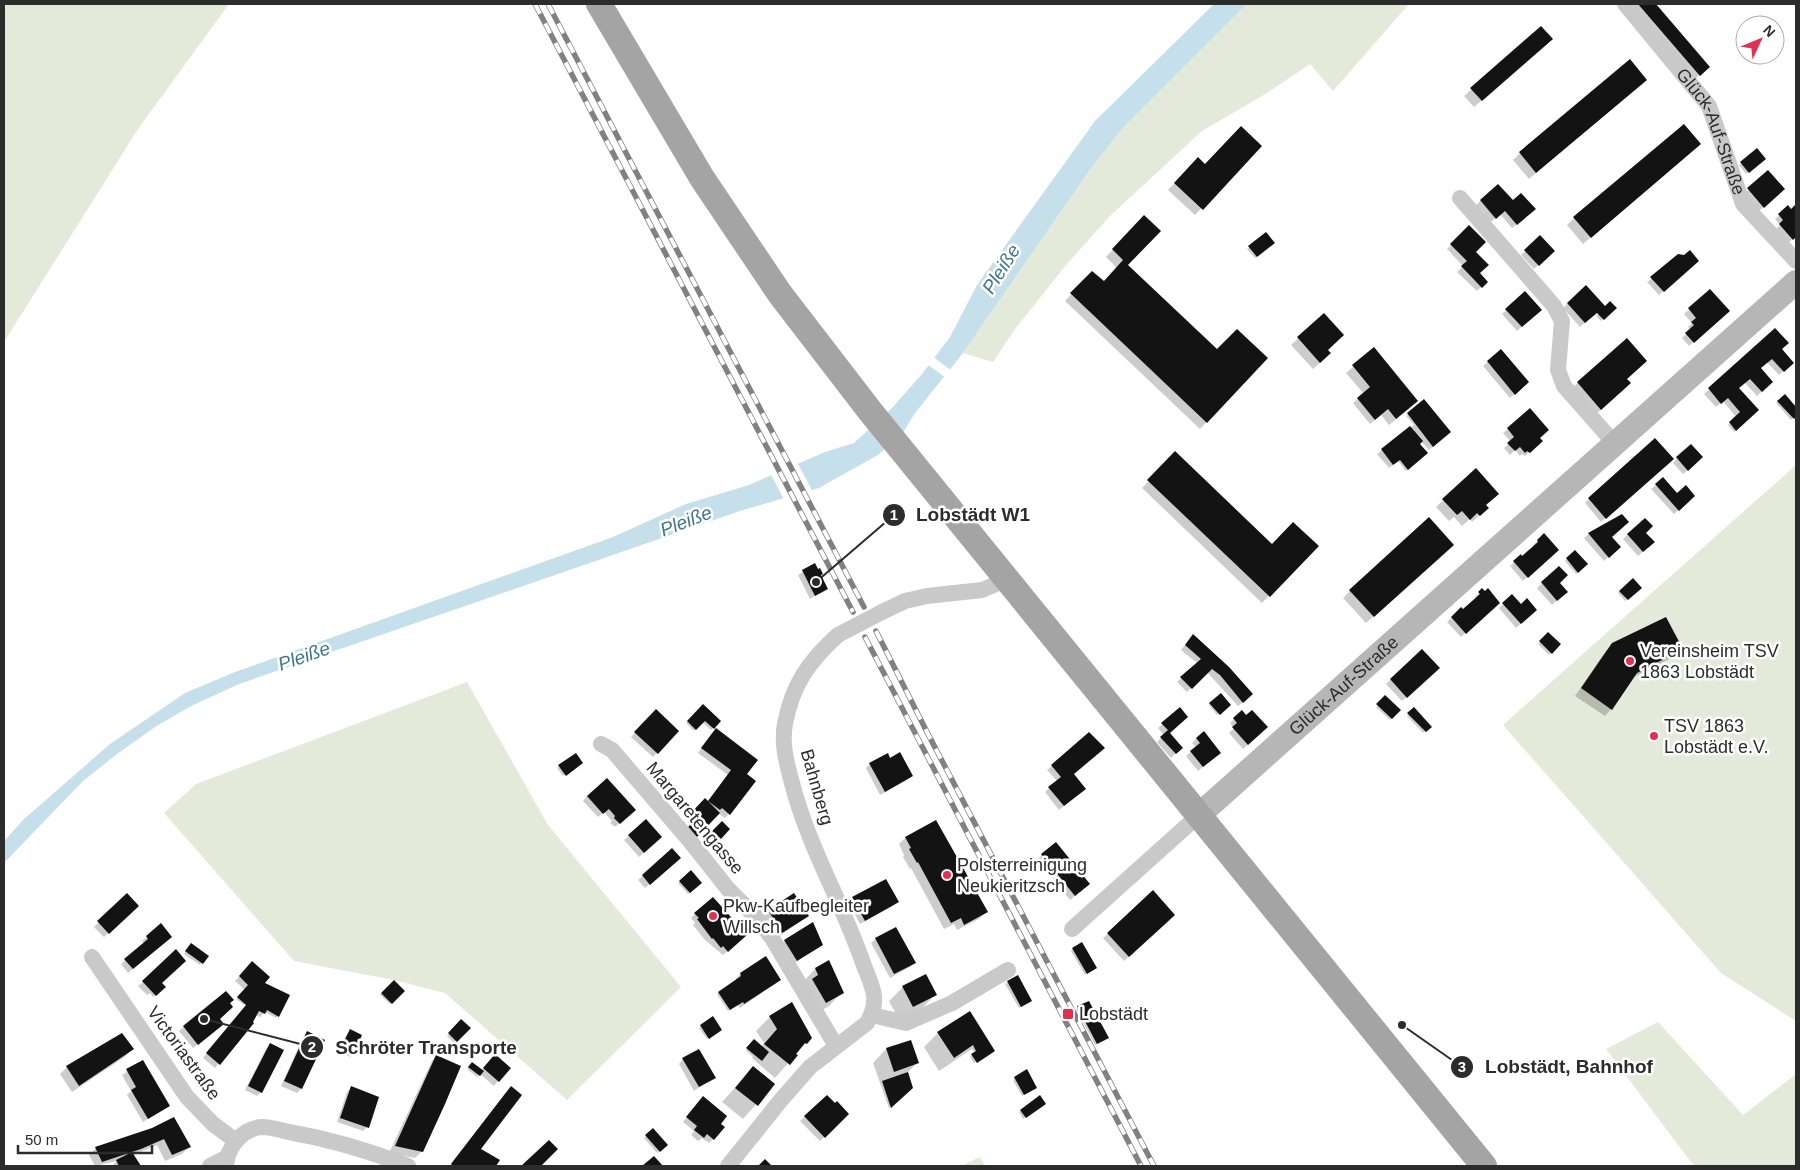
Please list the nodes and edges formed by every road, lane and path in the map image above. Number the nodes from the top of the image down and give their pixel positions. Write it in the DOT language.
graph roads {
  1 [pos="599,4"];
  2 [pos="1624,4"];
  3 [pos="1460,198"];
  4 [pos="1796,261"];
  5 [pos="1796,282"];
  6 [pos="1615,444"];
  7 [pos="1008,579"];
  8 [pos="601,744"];
  9 [pos="1199,815"];
  10 [pos="1072,930"];
  11 [pos="92,957"];
  12 [pos="1008,970"];
  13 [pos="872,1015"];
  14 [pos="836,1046"];
  15 [pos="236,1141"];
  16 [pos="226,1162"];
  17 [pos="210,1166"];
  18 [pos="408,1166"];
  19 [pos="728,1166"];
  20 [pos="1484,1166"];
  1 -- 7 [label="main road"];
  2 -- 4 [label="street, Glück-Auf-Straße"];
  3 -- 6 [label="street"];
  5 -- 6 [label="main road, Glück-Auf-Straße"];
  6 -- 9 [label="main road, Glück-Auf-Straße"];
  7 -- 9 [label="main road"];
  7 -- 13 [label="street, Bahnberg, bridge"];
  8 -- 14 [label="street, Margaretengasse"];
  9 -- 10 [label="street, Glück-Auf-Straße"];
  9 -- 20 [label="main road"];
  11 -- 15 [label="street, Victoriastraße"];
  12 -- 13 [label="street"];
  13 -- 14 [label="street"];
  14 -- 19 [label="street"];
  15 -- 16 [label="street"];
  15 -- 18 [label="street"];
  16 -- 17 [label="street"];
}
